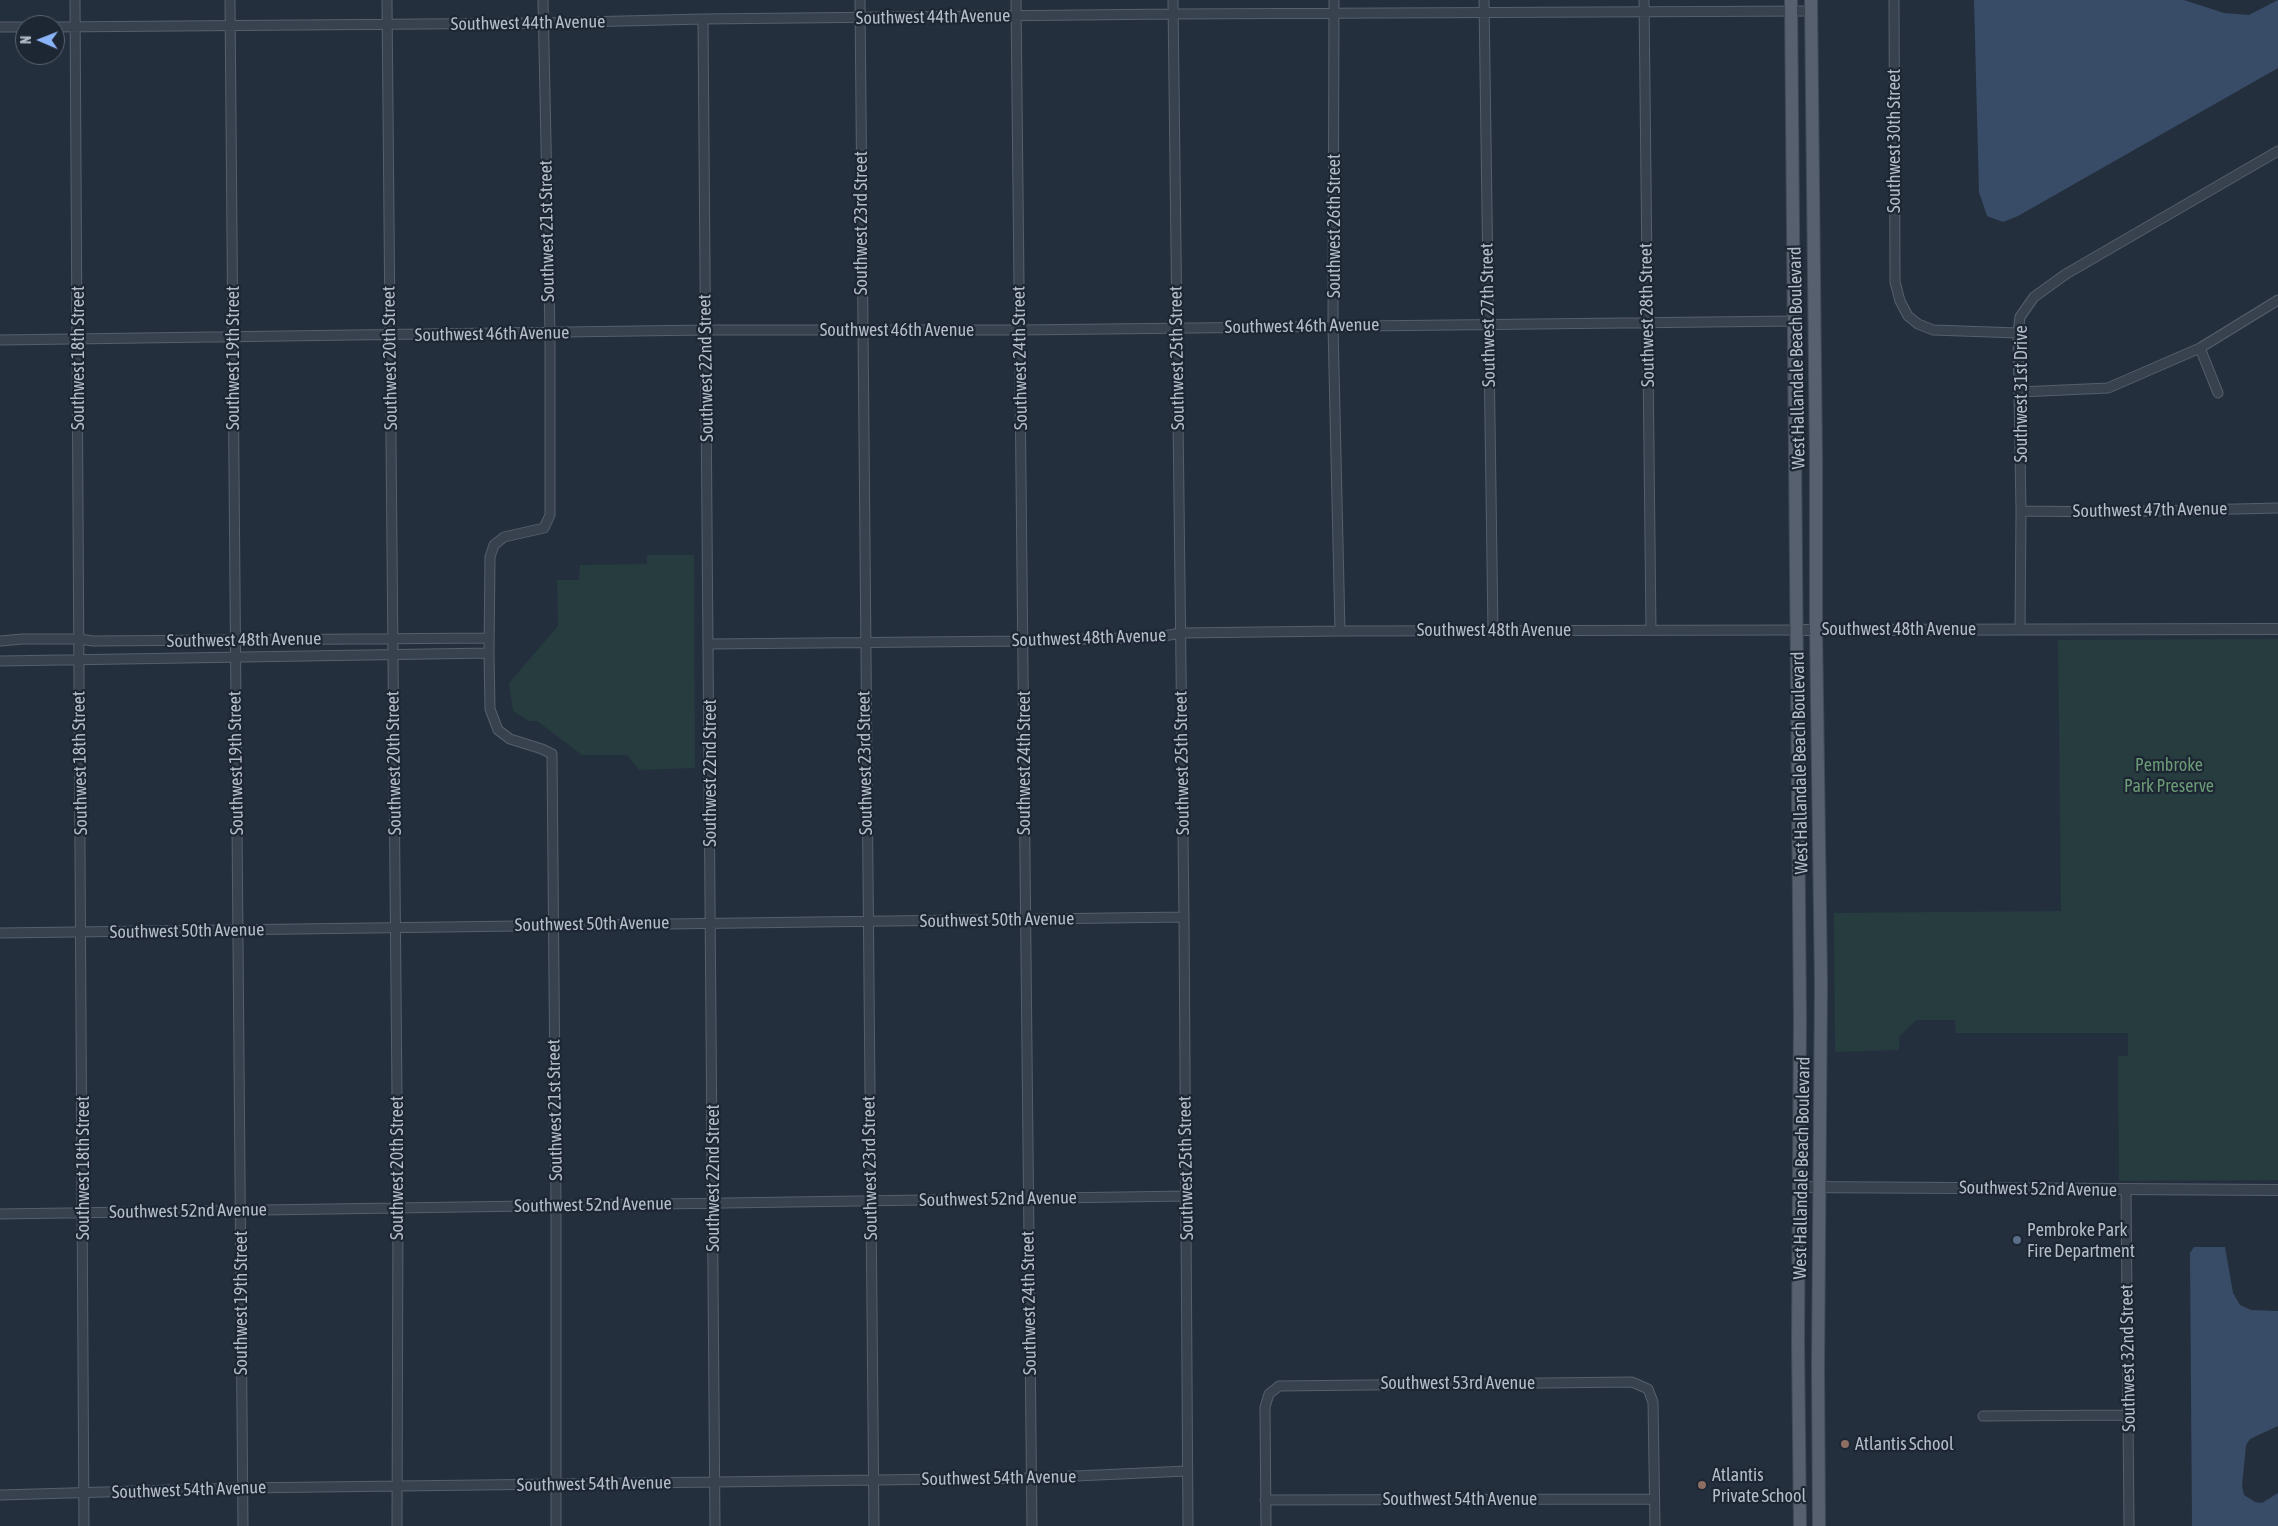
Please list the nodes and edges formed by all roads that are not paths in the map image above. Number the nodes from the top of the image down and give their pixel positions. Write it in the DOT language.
graph roads {
  1 [pos="75,0"];
  2 [pos="230,0"];
  3 [pos="386,0"];
  4 [pos="542,0"];
  5 [pos="860,0"];
  6 [pos="1016,0"];
  7 [pos="1173,0"];
  8 [pos="1334,0"];
  9 [pos="1484,0"];
  10 [pos="1644,0"];
  11 [pos="1894,0"];
  12 [pos="1791,5"];
  13 [pos="1811,5"];
  14 [pos="1484,12"];
  15 [pos="1644,12"];
  16 [pos="1334,13"];
  17 [pos="1174,14"];
  18 [pos="1016,16"];
  19 [pos="860,17"];
  20 [pos="703,19"];
  21 [pos="543,23"];
  22 [pos="386,25"];
  23 [pos="65,26"];
  24 [pos="75,26"];
  25 [pos="230,26"];
  26 [pos="15,27"];
  27 [pos="0,28"];
  28 [pos="2278,151"];
  29 [pos="1793,219"];
  30 [pos="2278,300"];
  31 [pos="1814,318"];
  32 [pos="1794,321"];
  33 [pos="1647,322"];
  34 [pos="1488,324"];
  35 [pos="1333,326"];
  36 [pos="1176,327"];
  37 [pos="706,330"];
  38 [pos="861,330"];
  39 [pos="1020,330"];
  40 [pos="2018,333"];
  41 [pos="550,334"];
  42 [pos="390,335"];
  43 [pos="233,338"];
  44 [pos="78,339"];
  45 [pos="0,340"];
  46 [pos="2200,348"];
  47 [pos="2019,392"];
  48 [pos="2218,393"];
  49 [pos="1816,438"];
  50 [pos="2278,508"];
  51 [pos="2021,512"];
  52 [pos="1816,629"];
  53 [pos="2020,629"];
  54 [pos="2278,629"];
  55 [pos="1651,630"];
  56 [pos="1798,630"];
  57 [pos="1340,631"];
  58 [pos="1494,631"];
  59 [pos="1181,633"];
  60 [pos="393,638"];
  61 [pos="489,638"];
  62 [pos="79,639"];
  63 [pos="0,640"];
  64 [pos="234,640"];
  65 [pos="1023,641"];
  66 [pos="864,642"];
  67 [pos="710,644"];
  68 [pos="489,652"];
  69 [pos="393,656"];
  70 [pos="235,657"];
  71 [pos="79,659"];
  72 [pos="0,661"];
  73 [pos="1184,917"];
  74 [pos="1025,920"];
  75 [pos="867,921"];
  76 [pos="711,923"];
  77 [pos="553,925"];
  78 [pos="395,927"];
  79 [pos="238,930"];
  80 [pos="0,933"];
  81 [pos="82,933"];
  82 [pos="1821,983"];
  83 [pos="1800,1017"];
  84 [pos="1799,1187"];
  85 [pos="1819,1187"];
  86 [pos="2126,1190"];
  87 [pos="2278,1190"];
  88 [pos="1187,1196"];
  89 [pos="1028,1198"];
  90 [pos="871,1201"];
  91 [pos="714,1203"];
  92 [pos="556,1206"];
  93 [pos="398,1207"];
  94 [pos="240,1210"];
  95 [pos="83,1213"];
  96 [pos="0,1214"];
  97 [pos="2129,1415"];
  98 [pos="1983,1416"];
  99 [pos="1187,1471"];
  100 [pos="1031,1478"];
  101 [pos="873,1480"];
  102 [pos="715,1483"];
  103 [pos="396,1485"];
  104 [pos="556,1485"];
  105 [pos="242,1488"];
  106 [pos="84,1493"];
  107 [pos="0,1495"];
  108 [pos="1654,1499"];
  109 [pos="1265,1500"];
  110 [pos="84,1526"];
  111 [pos="243,1526"];
  112 [pos="397,1526"];
  113 [pos="556,1526"];
  114 [pos="715,1526"];
  115 [pos="874,1526"];
  116 [pos="1032,1526"];
  117 [pos="1188,1526"];
  118 [pos="1266,1526"];
  119 [pos="1655,1526"];
  120 [pos="1800,1526"];
  121 [pos="1819,1526"];
  122 [pos="2129,1526"];
  1 -- 24 [label="street, Southwest 18th Street"];
  2 -- 25 [label="street, Southwest 19th Street"];
  3 -- 22 [label="street, Southwest 20th Street"];
  4 -- 21 [label="street, Southwest 21st Street"];
  5 -- 19 [label="street, Southwest 23rd Street"];
  6 -- 18 [label="street, Southwest 24th Street"];
  7 -- 17 [label="street, Southwest 25th Street"];
  8 -- 16 [label="street, Southwest 26th Street"];
  9 -- 14 [label="street, Southwest 27th Street"];
  10 -- 15 [label="street, Southwest 28th Street"];
  11 -- 40 [label="street, Southwest 30th Street"];
  12 -- 13 [label="street, Southwest 44th Avenue"];
  12 -- 15 [label="street, Southwest 44th Avenue"];
  12 -- 29 [label="main road, West Hallandale Beach Boulevard"];
  13 -- 31 [label="main road, West Hallandale Beach Boulevard"];
  14 -- 15 [label="street, Southwest 44th Avenue"];
  14 -- 16 [label="street, Southwest 44th Avenue"];
  14 -- 34 [label="street, Southwest 27th Street"];
  15 -- 33 [label="street, Southwest 28th Street"];
  16 -- 17 [label="street, Southwest 44th Avenue"];
  16 -- 35 [label="street, Southwest 26th Street"];
  17 -- 18 [label="street, Southwest 44th Avenue"];
  17 -- 36 [label="street, Southwest 25th Street"];
  18 -- 19 [label="street, Southwest 44th Avenue"];
  18 -- 39 [label="street, Southwest 24th Street"];
  19 -- 20 [label="street, Southwest 44th Avenue"];
  19 -- 38 [label="street, Southwest 23rd Street"];
  20 -- 21 [label="street, Southwest 44th Avenue"];
  20 -- 37 [label="street, Southwest 22nd Street"];
  21 -- 22 [label="street, Southwest 44th Avenue"];
  21 -- 41 [label="street, Southwest 21st Street"];
  22 -- 25 [label="street, Southwest 44th Avenue"];
  22 -- 42 [label="street, Southwest 20th Street"];
  23 -- 24 [label="street, Southwest 44th Avenue"];
  24 -- 25 [label="street, Southwest 44th Avenue"];
  24 -- 44 [label="street, Southwest 18th Street"];
  25 -- 43 [label="street, Southwest 19th Street"];
  26 -- 27 [label="street"];
  28 -- 40 [label="street, Southwest 31st Drive"];
  29 -- 31 [label="main road"];
  29 -- 32 [label="main road, West Hallandale Beach Boulevard"];
  30 -- 46 [label="street"];
  31 -- 49 [label="main road, West Hallandale Beach Boulevard"];
  32 -- 33 [label="street, Southwest 46th Avenue"];
  32 -- 49 [label="main road"];
  32 -- 56 [label="main road, West Hallandale Beach Boulevard"];
  33 -- 34 [label="street, Southwest 46th Avenue"];
  33 -- 55 [label="street, Southwest 28th Street"];
  34 -- 35 [label="street, Southwest 46th Avenue"];
  34 -- 58 [label="street, Southwest 27th Street"];
  35 -- 36 [label="street, Southwest 46th Avenue"];
  35 -- 57 [label="street, Southwest 26th Street"];
  36 -- 39 [label="street, Southwest 46th Avenue"];
  36 -- 59 [label="street, Southwest 25th Street"];
  37 -- 38 [label="street, Southwest 46th Avenue"];
  37 -- 41 [label="street, Southwest 46th Avenue"];
  37 -- 67 [label="street, Southwest 22nd Street"];
  38 -- 39 [label="street, Southwest 46th Avenue"];
  38 -- 66 [label="street, Southwest 23rd Street"];
  39 -- 65 [label="street, Southwest 24th Street"];
  40 -- 47 [label="street, Southwest 31st Drive"];
  41 -- 42 [label="street, Southwest 46th Avenue"];
  41 -- 61 [label="street, Southwest 21st Street"];
  42 -- 43 [label="street, Southwest 46th Avenue"];
  42 -- 60 [label="street, Southwest 20th Street"];
  43 -- 44 [label="street, Southwest 46th Avenue"];
  43 -- 64 [label="street, Southwest 19th Street"];
  44 -- 45 [label="street, Southwest 46th Avenue"];
  44 -- 62 [label="street, Southwest 18th Street"];
  46 -- 47 [label="street"];
  46 -- 48 [label="street"];
  47 -- 51 [label="street, Southwest 31st Drive"];
  49 -- 52 [label="main road, West Hallandale Beach Boulevard"];
  50 -- 51 [label="street, Southwest 47th Avenue"];
  51 -- 53 [label="street, Southwest 31st Drive"];
  52 -- 53 [label="street, Southwest 48th Avenue"];
  52 -- 56 [label="street, Southwest 48th Avenue"];
  52 -- 82 [label="main road, West Hallandale Beach Boulevard"];
  53 -- 54 [label="street, Southwest 48th Avenue"];
  55 -- 56 [label="street, Southwest 48th Avenue"];
  55 -- 58 [label="street, Southwest 48th Avenue"];
  56 -- 83 [label="main road, West Hallandale Beach Boulevard"];
  57 -- 58 [label="street, Southwest 48th Avenue"];
  57 -- 59 [label="street, Southwest 48th Avenue"];
  59 -- 65 [label="street, Southwest 48th Avenue"];
  59 -- 73 [label="street, Southwest 25th Street"];
  60 -- 61 [label="street, Southwest 48th Avenue"];
  60 -- 64 [label="street, Southwest 48th Avenue"];
  60 -- 69 [label="street, Southwest 20th Street"];
  61 -- 68 [label="street"];
  62 -- 63 [label="street, Southwest 48th Avenue"];
  62 -- 64 [label="street, Southwest 48th Avenue"];
  62 -- 71 [label="street, Southwest 18th Street"];
  64 -- 70 [label="street, Southwest 19th Street"];
  65 -- 66 [label="street, Southwest 48th Avenue"];
  65 -- 74 [label="street, Southwest 24th Street"];
  66 -- 67 [label="street, Southwest 48th Avenue"];
  66 -- 75 [label="street, Southwest 23rd Street"];
  67 -- 76 [label="street, Southwest 22nd Street"];
  68 -- 69 [label="street, Southwest 48th Avenue"];
  68 -- 77 [label="street, Southwest 21st Street"];
  69 -- 70 [label="street, Southwest 48th Avenue"];
  69 -- 78 [label="street, Southwest 20th Street"];
  70 -- 71 [label="street, Southwest 48th Avenue"];
  70 -- 79 [label="street, Southwest 19th Street"];
  71 -- 72 [label="street, Southwest 48th Avenue"];
  71 -- 81 [label="street, Southwest 18th Street"];
  73 -- 74 [label="street, Southwest 50th Avenue"];
  73 -- 88 [label="street, Southwest 25th Street"];
  74 -- 75 [label="street, Southwest 50th Avenue"];
  74 -- 89 [label="street, Southwest 24th Street"];
  75 -- 76 [label="street, Southwest 50th Avenue"];
  75 -- 90 [label="street, Southwest 23rd Street"];
  76 -- 77 [label="street, Southwest 50th Avenue"];
  76 -- 91 [label="street, Southwest 22nd Street"];
  77 -- 78 [label="street, Southwest 50th Avenue"];
  77 -- 92 [label="street, Southwest 21st Street"];
  78 -- 79 [label="street, Southwest 50th Avenue"];
  78 -- 93 [label="street, Southwest 20th Street"];
  79 -- 81 [label="street, Southwest 50th Avenue"];
  79 -- 94 [label="street, Southwest 19th Street"];
  80 -- 81 [label="street, Southwest 50th Avenue"];
  81 -- 95 [label="street, Southwest 18th Street"];
  82 -- 83 [label="main road"];
  82 -- 85 [label="main road, West Hallandale Beach Boulevard"];
  83 -- 84 [label="main road, West Hallandale Beach Boulevard"];
  84 -- 85 [label="street, Southwest 52nd Avenue"];
  84 -- 120 [label="main road, West Hallandale Beach Boulevard"];
  85 -- 86 [label="street, Southwest 52nd Avenue"];
  85 -- 121 [label="main road, West Hallandale Beach Boulevard"];
  86 -- 87 [label="street, Southwest 52nd Avenue"];
  86 -- 97 [label="street, Southwest 32nd Street"];
  88 -- 89 [label="street, Southwest 52nd Avenue"];
  88 -- 99 [label="street, Southwest 25th Street"];
  89 -- 90 [label="street, Southwest 52nd Avenue"];
  89 -- 100 [label="street, Southwest 24th Street"];
  90 -- 91 [label="street, Southwest 52nd Avenue"];
  90 -- 101 [label="street, Southwest 23rd Street"];
  91 -- 92 [label="street, Southwest 52nd Avenue"];
  91 -- 102 [label="street, Southwest 22nd Street"];
  92 -- 93 [label="street, Southwest 52nd Avenue"];
  92 -- 104 [label="street, Southwest 21st Street"];
  93 -- 94 [label="street, Southwest 52nd Avenue"];
  93 -- 103 [label="street, Southwest 20th Street"];
  94 -- 95 [label="street, Southwest 52nd Avenue"];
  94 -- 105 [label="street, Southwest 19th Street"];
  95 -- 96 [label="street, Southwest 52nd Avenue"];
  95 -- 106 [label="street, Southwest 18th Street"];
  97 -- 98 [label="street"];
  97 -- 122 [label="street, Southwest 32nd Street"];
  99 -- 100 [label="street, Southwest 54th Avenue"];
  99 -- 117 [label="street, Southwest 25th Street"];
  100 -- 101 [label="street, Southwest 54th Avenue"];
  100 -- 116 [label="street, Southwest 24th Street"];
  101 -- 102 [label="street, Southwest 54th Avenue"];
  101 -- 115 [label="street, Southwest 23rd Street"];
  102 -- 104 [label="street, Southwest 54th Avenue"];
  102 -- 114 [label="street, Southwest 22nd Street"];
  103 -- 104 [label="street, Southwest 54th Avenue"];
  103 -- 105 [label="street, Southwest 54th Avenue"];
  103 -- 112 [label="street, Southwest 20th Street"];
  104 -- 113 [label="street, Southwest 21st Street"];
  105 -- 106 [label="street, Southwest 54th Avenue"];
  105 -- 111 [label="street, Southwest 19th Street"];
  106 -- 107 [label="street, Southwest 54th Avenue"];
  106 -- 110 [label="street, Southwest 18th Street"];
  108 -- 109 [label="street, Southwest 54th Avenue"];
  108 -- 109 [label="street, Southwest 53rd Avenue"];
  108 -- 119 [label="street"];
  109 -- 118 [label="street"];
}
